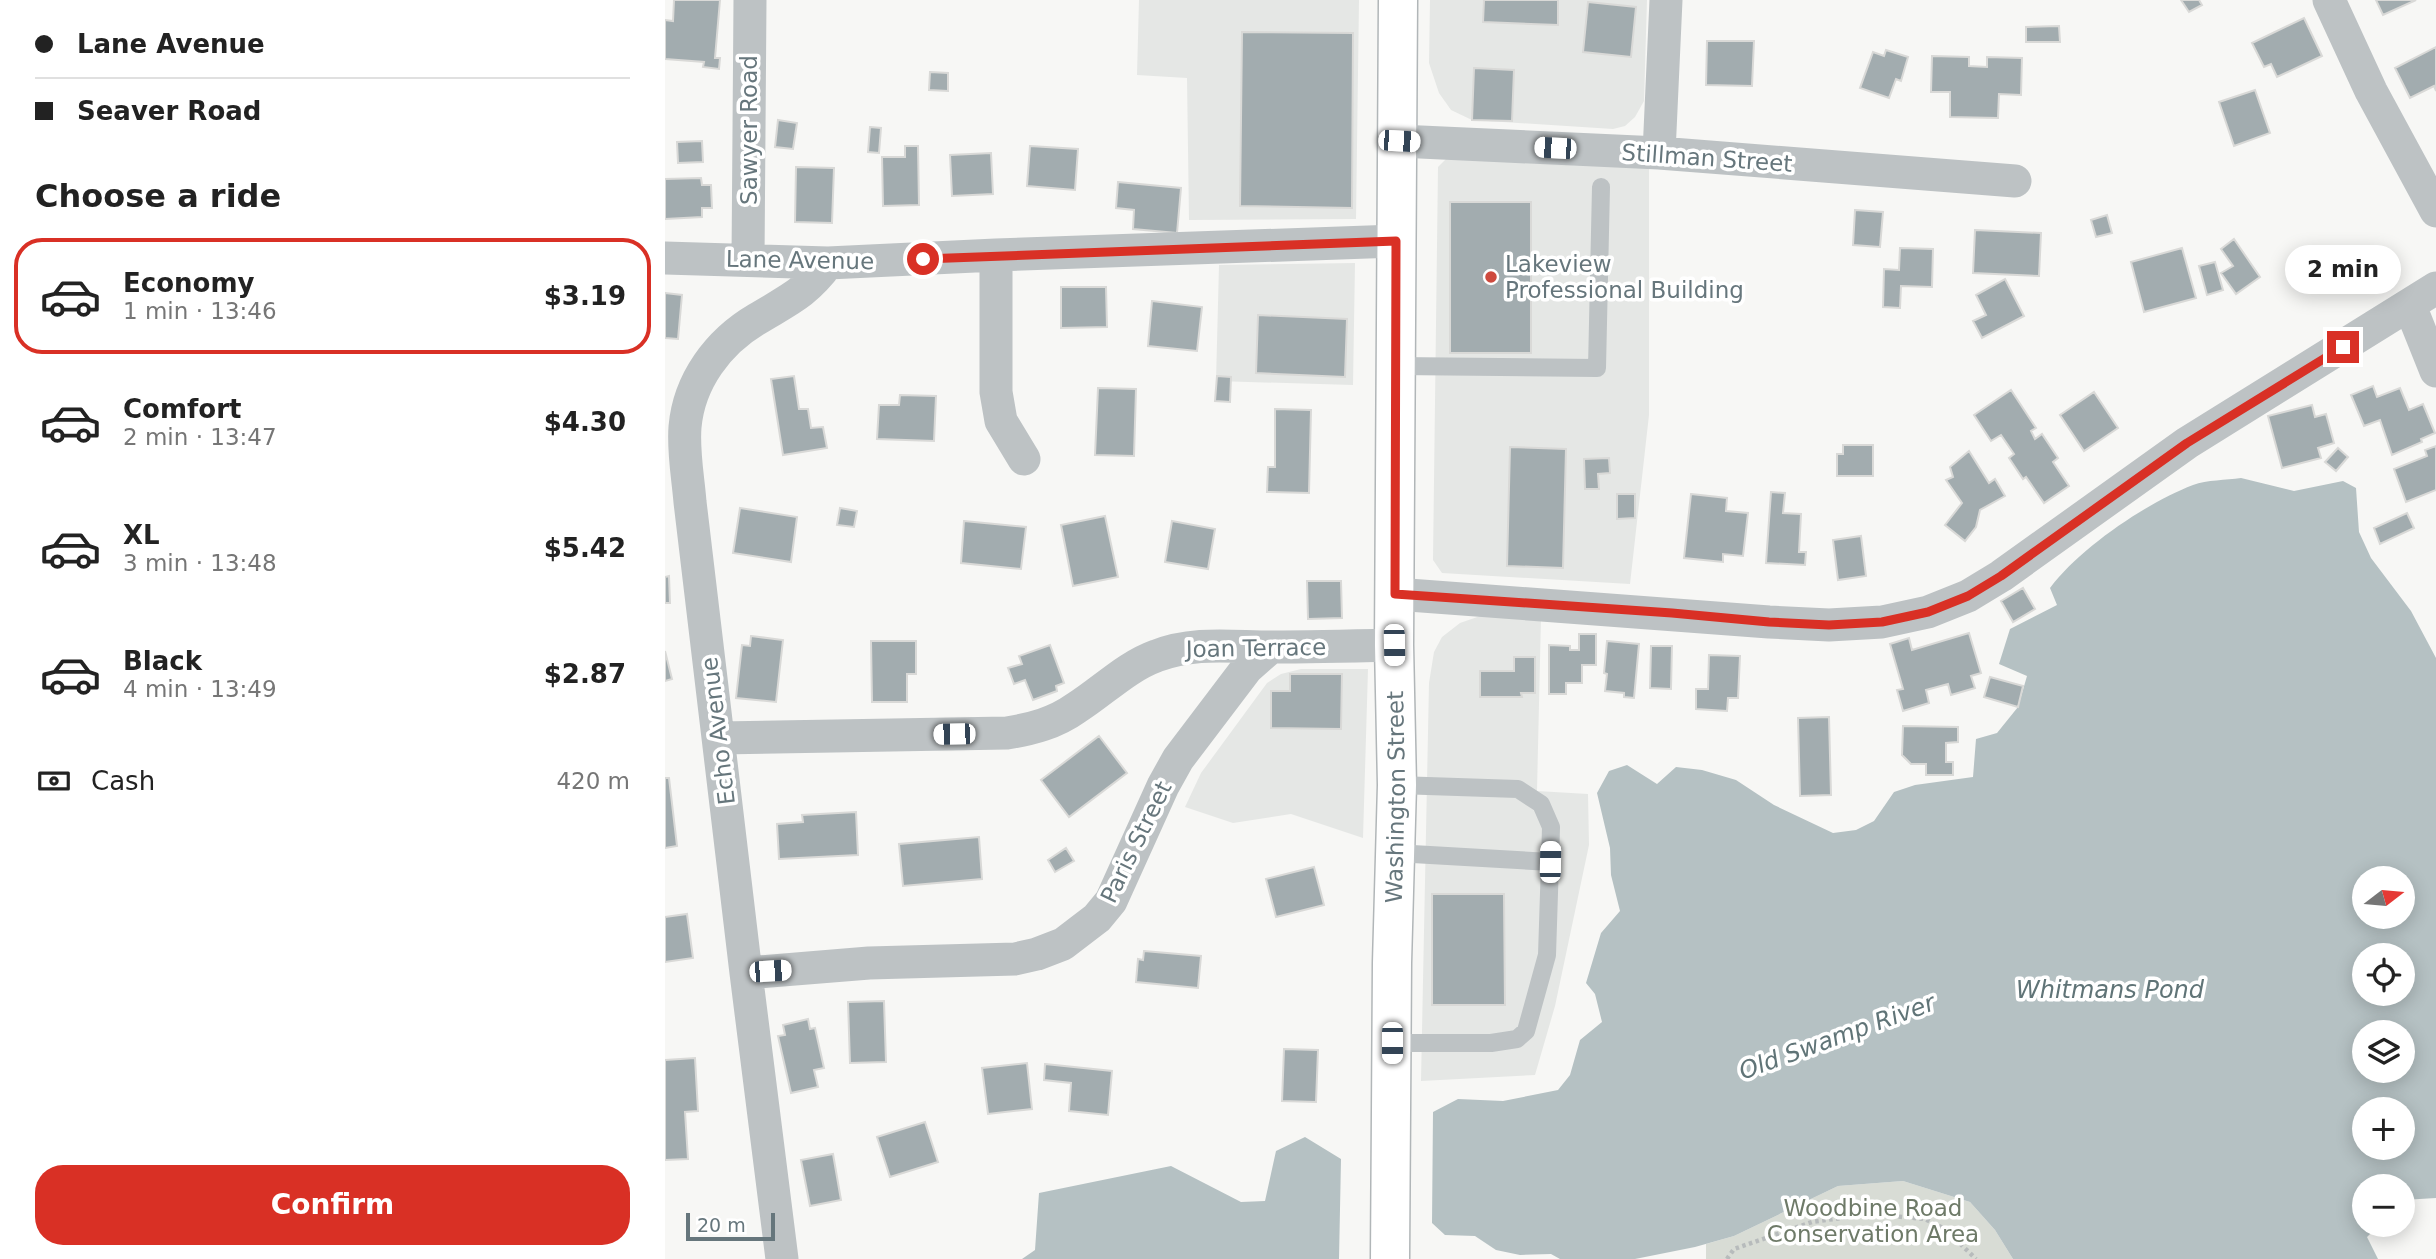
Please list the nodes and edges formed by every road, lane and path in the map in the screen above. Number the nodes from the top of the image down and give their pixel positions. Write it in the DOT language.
graph roads {
  1 [pos="750,0"];
  2 [pos="1398,0"];
  3 [pos="1666,0"];
  4 [pos="2329,0"];
  5 [pos="1399,141"];
  6 [pos="1659,153"];
  7 [pos="2015,181"];
  8 [pos="1601,187"];
  9 [pos="2436,211"];
  10 [pos="1396,241"];
  11 [pos="996,255"];
  12 [pos="665,258"];
  13 [pos="748,260"];
  14 [pos="828,263"];
  15 [pos="2423,297"];
  16 [pos="1396,366"];
  17 [pos="2436,371"];
  18 [pos="1024,459"];
  19 [pos="1395,594"];
  20 [pos="1394,645"];
  21 [pos="1271,647"];
  22 [pos="719,738"];
  23 [pos="1397,785"];
  24 [pos="1395,853"];
  25 [pos="1550,862"];
  26 [pos="745,973"];
  27 [pos="1392,1043"];
  28 [pos="782,1259"];
  29 [pos="1390,1259"];
  30 [pos="1727,1259"];
  31 [pos="1976,1259"];
  1 -- 13 [label="street, Sawyer Road"];
  2 -- 5 [label="main road, Washington Street"];
  3 -- 6 [label="street"];
  4 -- 9 [label="street"];
  5 -- 6 [label="street, Stillman Street"];
  5 -- 10 [label="main road, Washington Street"];
  6 -- 7 [label="street, Stillman Street"];
  8 -- 16 [label="lane"];
  10 -- 11 [label="street, Lane Avenue"];
  10 -- 16 [label="main road, Washington Street"];
  11 -- 14 [label="street, Lane Avenue"];
  11 -- 18 [label="street"];
  12 -- 13 [label="street, Lane Avenue"];
  13 -- 14 [label="street, Lane Avenue"];
  14 -- 22 [label="street, Echo Avenue"];
  15 -- 17 [label="street"];
  15 -- 19 [label="street"];
  16 -- 19 [label="main road, Washington Street"];
  19 -- 20 [label="main road, Washington Street"];
  20 -- 21 [label="street, Joan Terrace"];
  20 -- 23 [label="main road, Washington Street"];
  21 -- 22 [label="street, Joan Terrace"];
  21 -- 26 [label="street, Paris Street"];
  22 -- 26 [label="street, Echo Avenue"];
  23 -- 24 [label="main road, Washington Street"];
  23 -- 25 [label="lane"];
  24 -- 25 [label="lane"];
  24 -- 27 [label="main road, Washington Street"];
  25 -- 27 [label="lane"];
  26 -- 28 [label="street, Echo Avenue"];
  27 -- 29 [label="main road, Washington Street"];
  30 -- 31 [label="path"];
}
